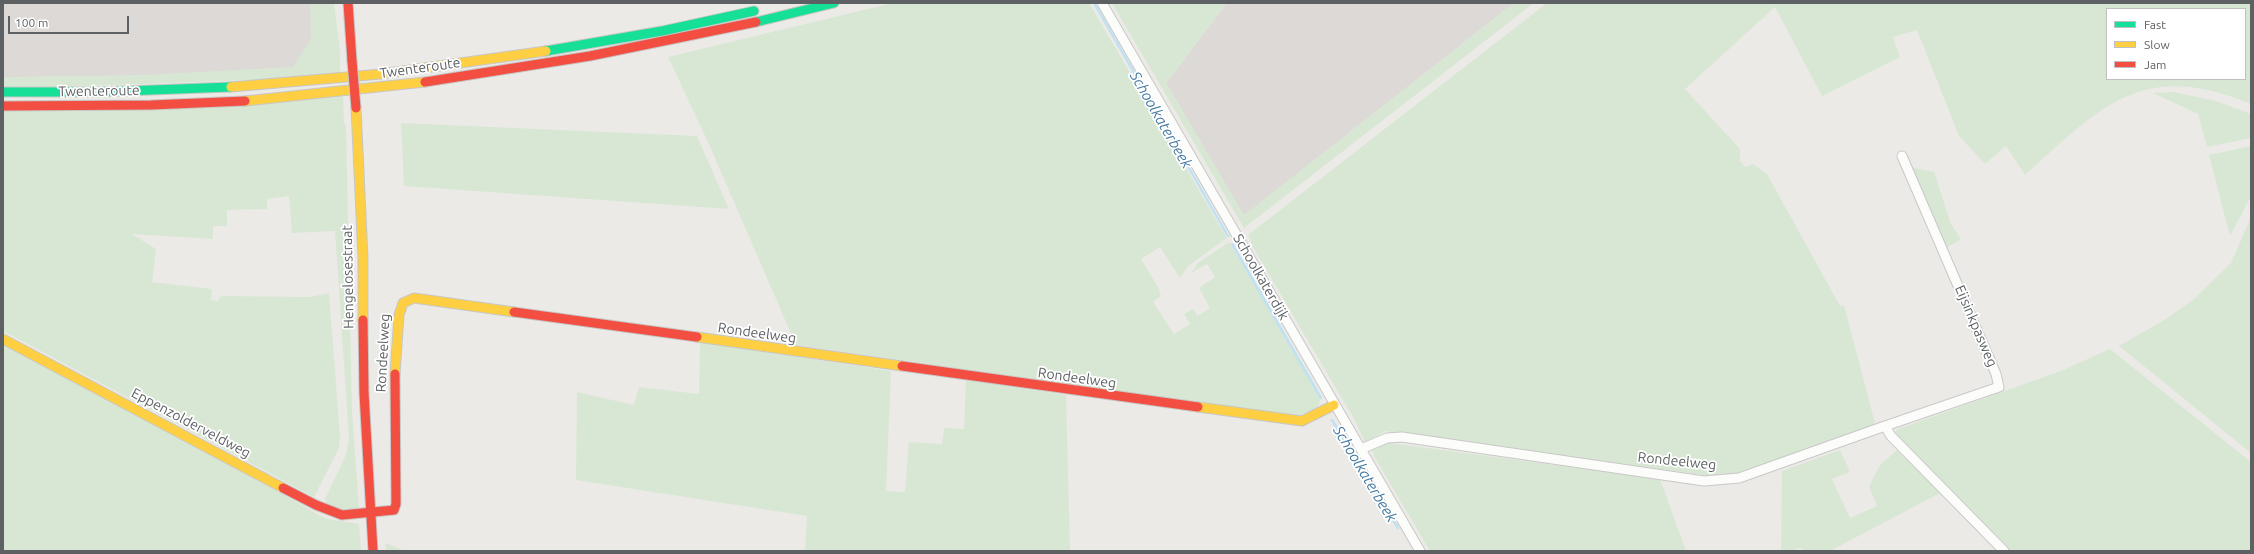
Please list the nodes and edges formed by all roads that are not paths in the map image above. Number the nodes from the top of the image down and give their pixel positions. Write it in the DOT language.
graph roads {
  1 [pos="348,3"];
  2 [pos="834,3"];
  3 [pos="1102,3"];
  4 [pos="765,8"];
  5 [pos="3,92"];
  6 [pos="3,106"];
  7 [pos="1902,156"];
  8 [pos="3,340"];
  9 [pos="1334,405"];
  10 [pos="1885,426"];
  11 [pos="1361,449"];
  12 [pos="370,513"];
  13 [pos="373,551"];
  14 [pos="1420,551"];
  15 [pos="2004,551"];
  1 -- 12 [label="main road, Hengelosestraat, bridge"];
  2 -- 6 [label="main road, Twenteroute"];
  3 -- 9 [label="street, Schoolkaterdijk"];
  4 -- 5 [label="main road, Twenteroute"];
  7 -- 10 [label="street, Eijsinkpasweg"];
  8 -- 12 [label="main road, Eppenzolderveldweg"];
  9 -- 11 [label="street, Schoolkaterdijk"];
  9 -- 12 [label="main road, Rondeelweg"];
  10 -- 11 [label="street, Rondeelweg"];
  10 -- 15 [label="street"];
  11 -- 14 [label="street, Schoolkaterdijk"];
  12 -- 13 [label="main road, Hengelosestraat"];
}
